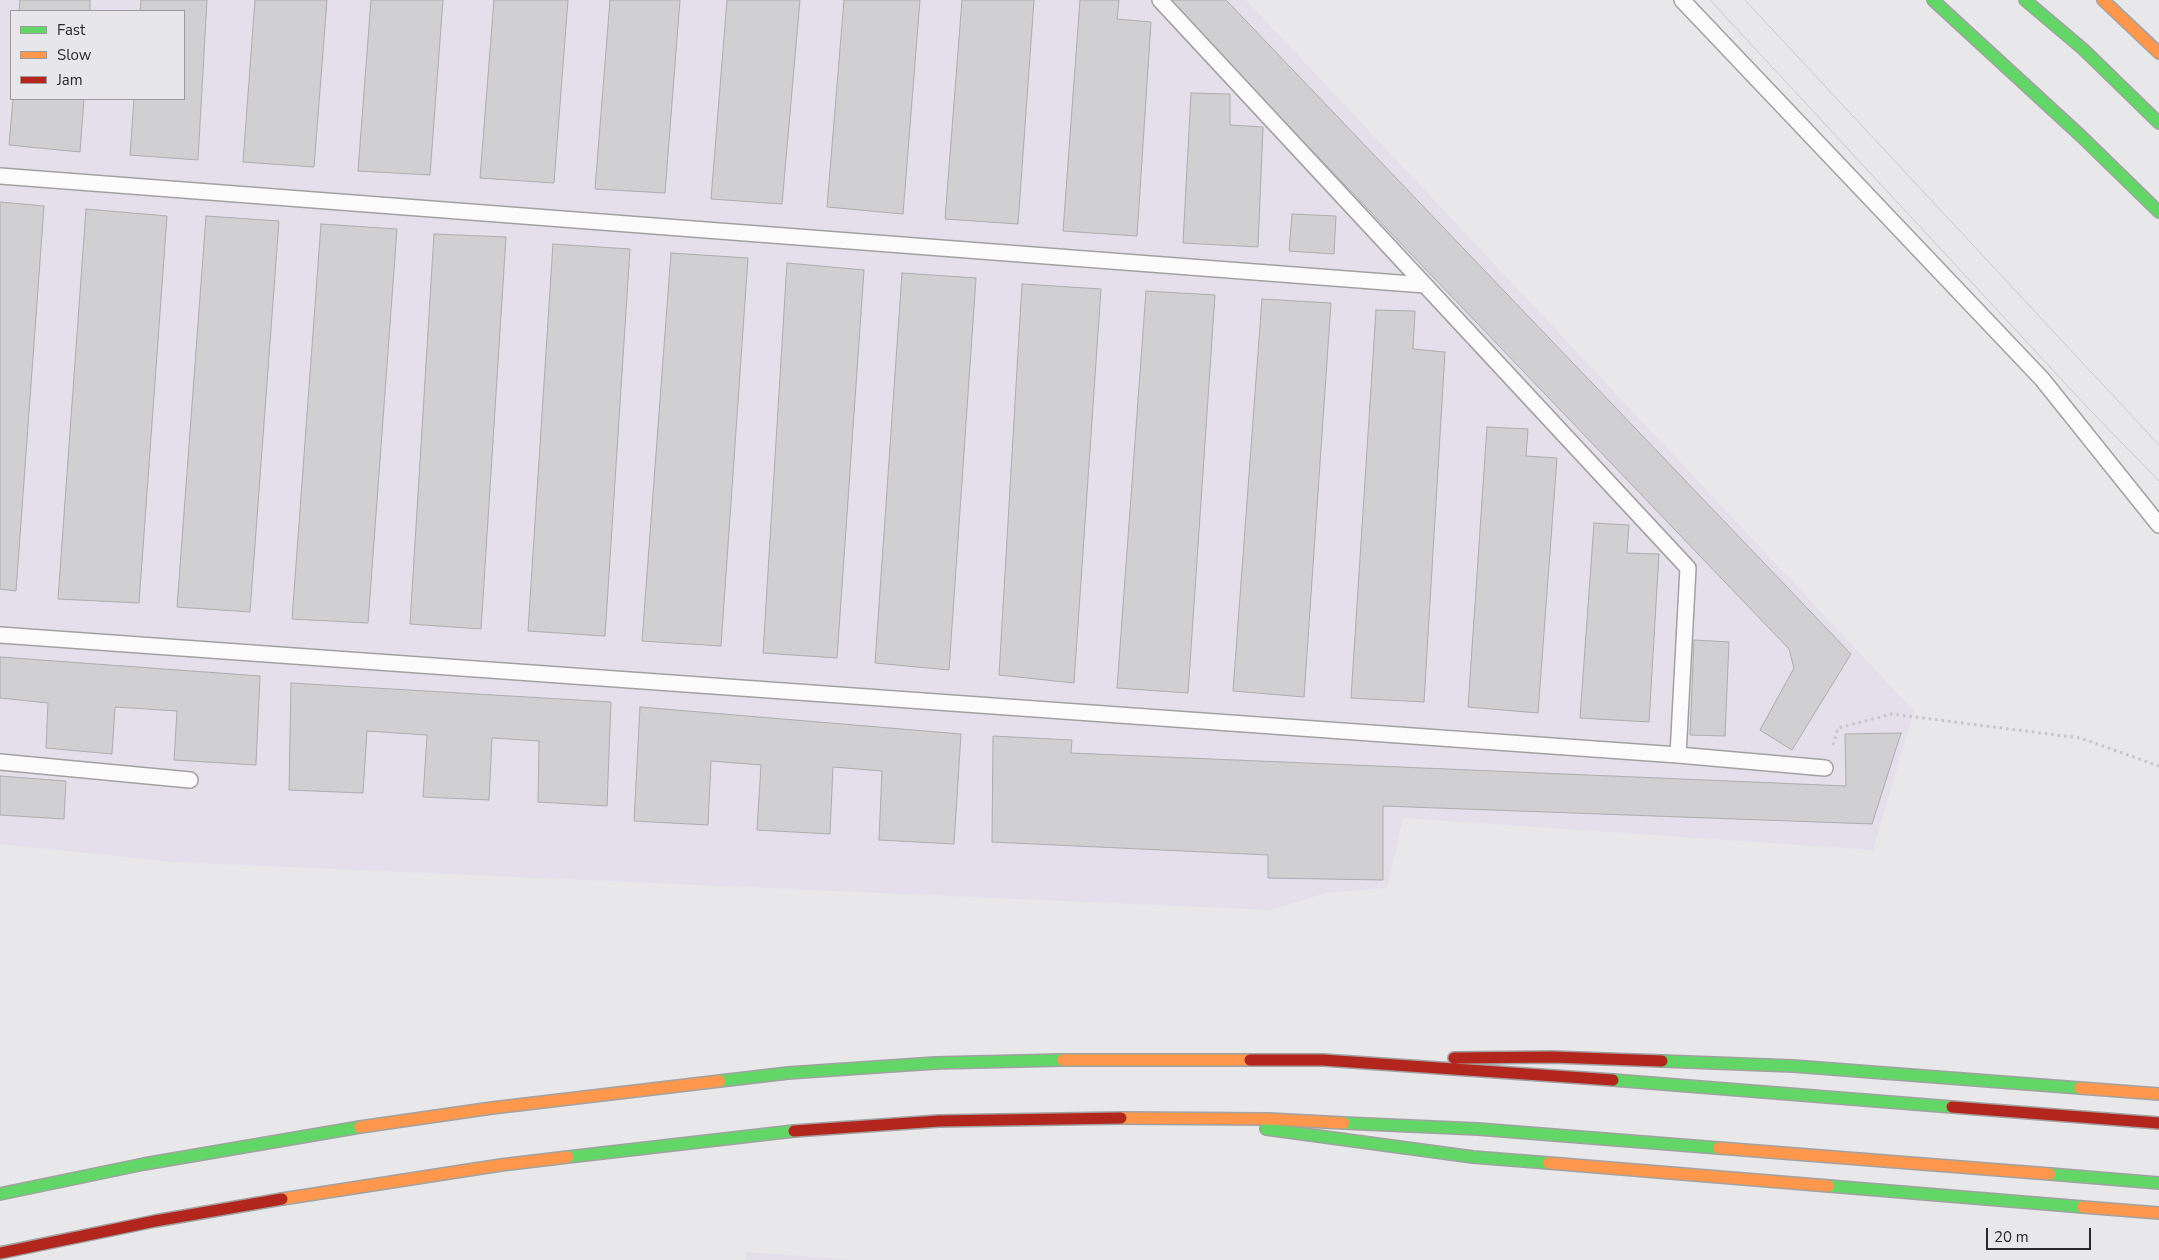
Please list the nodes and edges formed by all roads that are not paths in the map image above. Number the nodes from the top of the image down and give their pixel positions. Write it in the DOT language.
graph roads {
  1 [pos="1160,0"];
  2 [pos="1682,0"];
  3 [pos="1933,0"];
  4 [pos="2025,0"];
  5 [pos="2103,0"];
  6 [pos="2159,53"];
  7 [pos="2159,123"];
  8 [pos="0,176"];
  9 [pos="2159,212"];
  10 [pos="1425,285"];
  11 [pos="2159,525"];
  12 [pos="0,635"];
  13 [pos="1678,755"];
  14 [pos="0,762"];
  15 [pos="1825,768"];
  16 [pos="190,780"];
  17 [pos="1323,1060"];
  18 [pos="2159,1094"];
  19 [pos="1183,1118"];
  20 [pos="2159,1123"];
  21 [pos="2159,1183"];
  22 [pos="0,1194"];
  23 [pos="2159,1213"];
  24 [pos="0,1253"];
  1 -- 10 [label="lane"];
  2 -- 11 [label="lane"];
  3 -- 9 [label="main road"];
  4 -- 7 [label="main road"];
  5 -- 6 [label="main road"];
  8 -- 10 [label="lane"];
  10 -- 13 [label="lane"];
  12 -- 13 [label="lane"];
  13 -- 15 [label="lane"];
  14 -- 16 [label="lane"];
  17 -- 18 [label="main road"];
  17 -- 20 [label="main road"];
  17 -- 22 [label="main road"];
  19 -- 21 [label="main road"];
  19 -- 23 [label="main road"];
  19 -- 24 [label="main road"];
}
